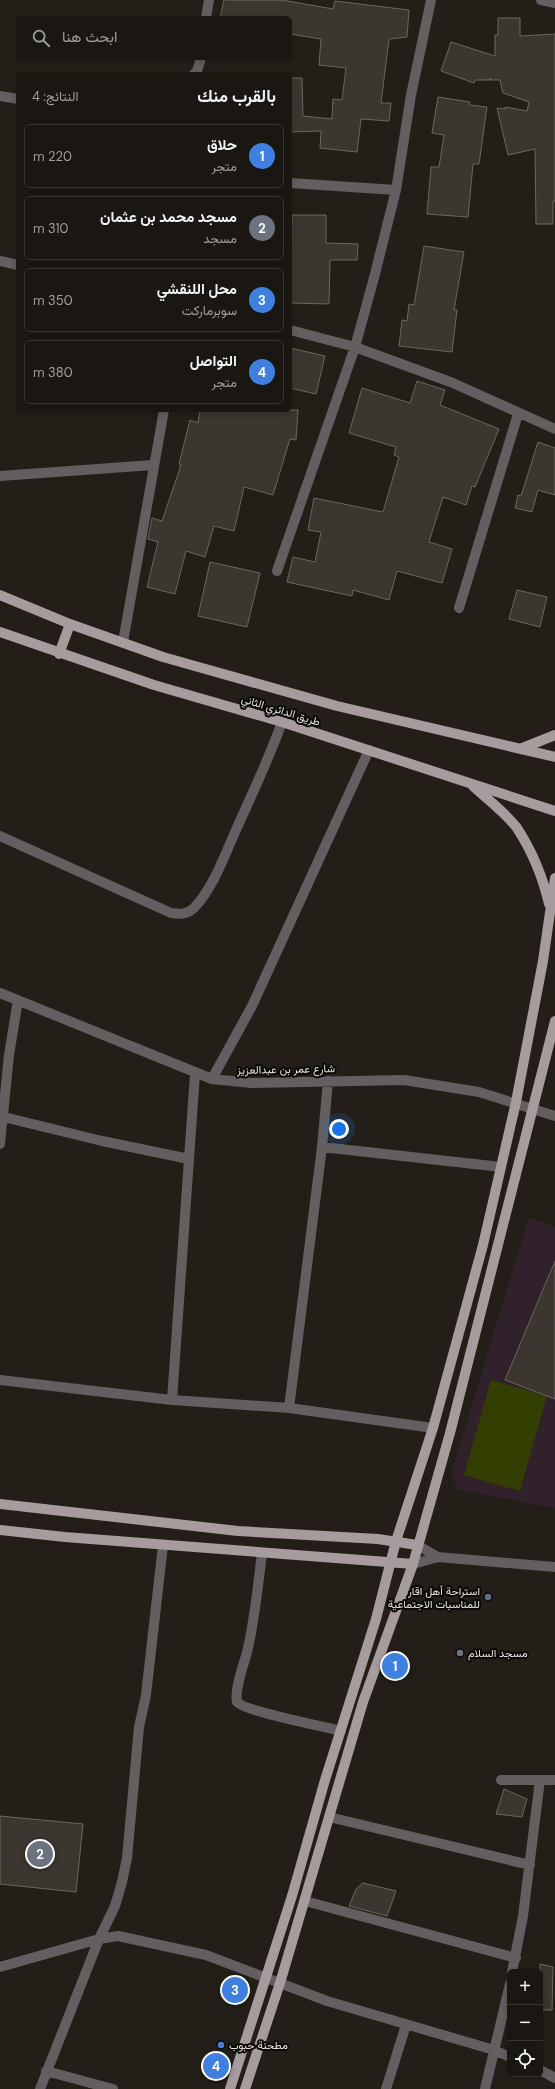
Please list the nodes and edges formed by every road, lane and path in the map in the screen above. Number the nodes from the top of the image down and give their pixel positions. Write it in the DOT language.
graph roads {
  1 [pos="209,0"];
  2 [pos="431,0"];
  3 [pos="541,0"];
  4 [pos="555,3"];
  5 [pos="206,16"];
  6 [pos="200,60"];
  7 [pos="196,72"];
  8 [pos="0,96"];
  9 [pos="16,99"];
  10 [pos="292,183"];
  11 [pos="396,190"];
  12 [pos="0,261"];
  13 [pos="16,265"];
  14 [pos="292,331"];
  15 [pos="354,347"];
  16 [pos="164,412"];
  17 [pos="518,414"];
  18 [pos="555,429"];
  19 [pos="153,465"];
  20 [pos="0,476"];
  21 [pos="277,571"];
  22 [pos="0,595"];
  23 [pos="459,608"];
  24 [pos="70,624"];
  25 [pos="0,632"];
  26 [pos="123,642"];
  27 [pos="59,654"];
  28 [pos="282,722"];
  29 [pos="555,735"];
  30 [pos="520,749"];
  31 [pos="369,750"];
  32 [pos="555,757"];
  33 [pos="470,783"];
  34 [pos="555,811"];
  35 [pos="0,836"];
  36 [pos="555,878"];
  37 [pos="551,912"];
  38 [pos="0,992"];
  39 [pos="18,1000"];
  40 [pos="555,1021"];
  41 [pos="195,1074"];
  42 [pos="212,1079"];
  43 [pos="328,1081"];
  44 [pos="516,1102"];
  45 [pos="533,1108"];
  46 [pos="2,1115"];
  47 [pos="555,1116"];
  48 [pos="0,1144"];
  49 [pos="322,1146"];
  50 [pos="189,1159"];
  51 [pos="501,1167"];
  52 [pos="0,1380"];
  53 [pos="172,1400"];
  54 [pos="289,1408"];
  55 [pos="433,1428"];
  56 [pos="0,1504"];
  57 [pos="0,1530"];
  58 [pos="396,1541"];
  59 [pos="417,1544"];
  60 [pos="163,1545"];
  61 [pos="262,1553"];
  62 [pos="438,1557"];
  63 [pos="391,1562"];
  64 [pos="413,1564"];
  65 [pos="555,1567"];
  66 [pos="341,1731"];
  67 [pos="501,1780"];
  68 [pos="540,1780"];
  69 [pos="555,1780"];
  70 [pos="329,1817"];
  71 [pos="530,1865"];
  72 [pos="305,1901"];
  73 [pos="99,1939"];
  74 [pos="516,1958"];
  75 [pos="0,1967"];
  76 [pos="513,1969"];
  77 [pos="266,1977"];
  78 [pos="280,1983"];
  79 [pos="507,1996"];
  80 [pos="406,2024"];
  81 [pos="494,2050"];
  82 [pos="507,2056"];
  83 [pos="46,2072"];
  84 [pos="543,2072"];
  85 [pos="555,2078"];
  86 [pos="40,2089"];
  87 [pos="113,2089"];
  88 [pos="230,2089"];
  89 [pos="245,2089"];
  90 [pos="386,2089"];
  91 [pos="485,2089"];
  1 -- 5 [label="street"];
  2 -- 11 [label="street"];
  3 -- 4 [label="street"];
  6 -- 7 [label="street"];
  8 -- 9 [label="street"];
  10 -- 11 [label="street"];
  11 -- 15 [label="street"];
  12 -- 13 [label="street"];
  14 -- 15 [label="street"];
  15 -- 17 [label="street"];
  15 -- 21 [label="street"];
  16 -- 19 [label="street"];
  17 -- 18 [label="street"];
  17 -- 23 [label="street"];
  19 -- 20 [label="street"];
  19 -- 26 [label="street"];
  22 -- 24 [label="main road, طريق الدائري الثاني"];
  24 -- 26 [label="main road, طريق الدائري الثاني"];
  24 -- 27 [label="main road"];
  25 -- 27 [label="main road, طريق الدائري الثاني"];
  26 -- 30 [label="main road, طريق الدائري الثاني"];
  27 -- 28 [label="main road, طريق الدائري الثاني"];
  28 -- 31 [label="main road, طريق الدائري الثاني"];
  28 -- 35 [label="street"];
  29 -- 30 [label="main road"];
  30 -- 32 [label="main road, طريق الدائري الثاني"];
  31 -- 33 [label="main road, طريق الدائري الثاني"];
  31 -- 42 [label="street"];
  33 -- 34 [label="main road, طريق الدائري الثاني"];
  33 -- 37 [label="main road"];
  36 -- 37 [label="main road"];
  37 -- 44 [label="main road"];
  38 -- 39 [label="street, شارع عمر بن عبدالعزيز"];
  39 -- 41 [label="street, شارع عمر بن عبدالعزيز"];
  39 -- 46 [label="street"];
  40 -- 45 [label="main road"];
  41 -- 42 [label="street, شارع عمر بن عبدالعزيز"];
  41 -- 50 [label="street"];
  42 -- 43 [label="street, شارع عمر بن عبدالعزيز"];
  43 -- 44 [label="street, شارع عمر بن عبدالعزيز"];
  43 -- 49 [label="street"];
  44 -- 45 [label="street, شارع عمر بن عبدالعزيز"];
  44 -- 51 [label="main road"];
  45 -- 47 [label="street, شارع عمر بن عبدالعزيز"];
  45 -- 59 [label="main road"];
  46 -- 48 [label="street"];
  46 -- 50 [label="street"];
  49 -- 51 [label="street"];
  49 -- 54 [label="street"];
  50 -- 53 [label="street"];
  51 -- 55 [label="main road"];
  52 -- 53 [label="street"];
  53 -- 54 [label="street"];
  54 -- 55 [label="street"];
  55 -- 58 [label="main road"];
  56 -- 58 [label="main road"];
  57 -- 60 [label="main road"];
  58 -- 59 [label="main road"];
  58 -- 63 [label="main road"];
  59 -- 62 [label="street"];
  59 -- 64 [label="main road"];
  60 -- 61 [label="main road"];
  60 -- 73 [label="street"];
  61 -- 63 [label="main road"];
  61 -- 66 [label="street"];
  62 -- 64 [label="street"];
  62 -- 65 [label="street"];
  63 -- 64 [label="main road"];
  63 -- 66 [label="main road"];
  64 -- 70 [label="main road"];
  66 -- 77 [label="main road"];
  67 -- 68 [label="street"];
  68 -- 69 [label="street"];
  68 -- 71 [label="street"];
  70 -- 71 [label="street"];
  70 -- 72 [label="main road"];
  71 -- 74 [label="street"];
  72 -- 74 [label="street"];
  72 -- 78 [label="main road"];
  73 -- 75 [label="street"];
  73 -- 77 [label="street"];
  73 -- 83 [label="street"];
  74 -- 76 [label="street"];
  77 -- 78 [label="street"];
  77 -- 88 [label="main road"];
  78 -- 80 [label="street"];
  78 -- 89 [label="main road"];
  79 -- 81 [label="street"];
  80 -- 81 [label="street"];
  80 -- 90 [label="street"];
  81 -- 82 [label="street"];
  81 -- 91 [label="street"];
  83 -- 86 [label="street"];
  83 -- 87 [label="street"];
  84 -- 85 [label="street"];
}
